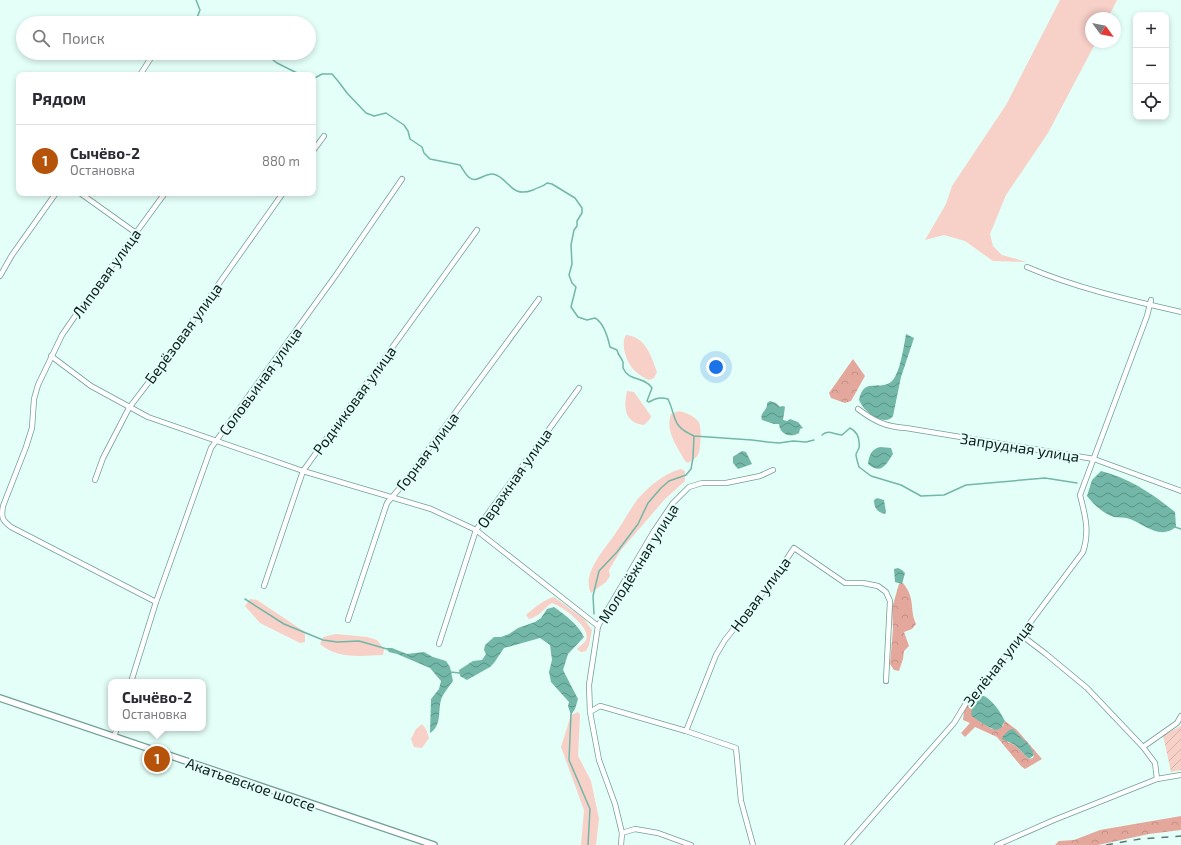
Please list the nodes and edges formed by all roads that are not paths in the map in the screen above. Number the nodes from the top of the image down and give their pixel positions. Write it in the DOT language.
graph roads {
  1 [pos="150,60"];
  2 [pos="142,72"];
  3 [pos="324,136"];
  4 [pos="316,147"];
  5 [pos="402,179"];
  6 [pos="54,196"];
  7 [pos="84,196"];
  8 [pos="163,196"];
  9 [pos="281,196"];
  10 [pos="477,230"];
  11 [pos="136,233"];
  12 [pos="1027,267"];
  13 [pos="0,276"];
  14 [pos="539,299"];
  15 [pos="1150,303"];
  16 [pos="1181,312"];
  17 [pos="51,356"];
  18 [pos="579,388"];
  19 [pos="129,408"];
  20 [pos="858,409"];
  21 [pos="216,442"];
  22 [pos="1094,459"];
  23 [pos="773,470"];
  24 [pos="303,471"];
  25 [pos="95,480"];
  26 [pos="1181,491"];
  27 [pos="392,497"];
  28 [pos="476,530"];
  29 [pos="264,586"];
  30 [pos="156,602"];
  31 [pos="348,620"];
  32 [pos="598,626"];
  33 [pos="1021,635"];
  34 [pos="439,644"];
  35 [pos="132,679"];
  36 [pos="886,681"];
  37 [pos="0,698"];
  38 [pos="590,712"];
  39 [pos="1181,716"];
  40 [pos="1179,723"];
  41 [pos="116,731"];
  42 [pos="686,731"];
  43 [pos="114,737"];
  44 [pos="1143,747"];
  45 [pos="1181,775"];
  46 [pos="1157,779"];
  47 [pos="622,833"];
  48 [pos="434,845"];
  49 [pos="621,845"];
  50 [pos="691,845"];
  51 [pos="753,845"];
  52 [pos="847,845"];
  53 [pos="997,845"];
  1 -- 2 [label="street"];
  3 -- 4 [label="street"];
  5 -- 21 [label="street, Соловьиная улица"];
  6 -- 13 [label="street"];
  7 -- 11 [label="street"];
  8 -- 11 [label="street, Липовая улица"];
  9 -- 19 [label="street, Берёзовая улица"];
  10 -- 24 [label="street, Родниковая улица"];
  11 -- 17 [label="street, Липовая улица"];
  12 -- 15 [label="street"];
  14 -- 27 [label="street, Горная улица"];
  15 -- 16 [label="street"];
  15 -- 22 [label="street, Зелёная улица"];
  17 -- 19 [label="street"];
  17 -- 30 [label="street, Липовая улица"];
  18 -- 28 [label="street, Овражная улица"];
  19 -- 21 [label="street"];
  19 -- 25 [label="street, Берёзовая улица"];
  20 -- 22 [label="street, Запрудная улица"];
  21 -- 24 [label="street"];
  21 -- 30 [label="street, Соловьиная улица"];
  22 -- 26 [label="street, Запрудная улица"];
  22 -- 33 [label="street, Зелёная улица"];
  23 -- 32 [label="street, Молодёжная улица"];
  24 -- 27 [label="street"];
  24 -- 29 [label="street, Родниковая улица"];
  27 -- 28 [label="street"];
  27 -- 31 [label="street, Горная улица"];
  28 -- 32 [label="street"];
  28 -- 34 [label="street, Овражная улица"];
  30 -- 35 [label="street, Соловьиная улица"];
  32 -- 38 [label="street, Молодёжная улица"];
  33 -- 44 [label="street"];
  33 -- 52 [label="street, Зелёная улица"];
  36 -- 42 [label="street, Новая улица"];
  37 -- 43 [label="street, Акатьевское шоссе"];
  38 -- 42 [label="street"];
  38 -- 47 [label="street, Молодёжная улица"];
  39 -- 40 [label="street"];
  40 -- 44 [label="street"];
  41 -- 43 [label="street"];
  42 -- 51 [label="street"];
  43 -- 48 [label="street, Акатьевское шоссе"];
  44 -- 46 [label="street"];
  45 -- 46 [label="street"];
  46 -- 53 [label="street"];
  47 -- 49 [label="street, Молодёжная улица"];
  47 -- 50 [label="street"];
}
